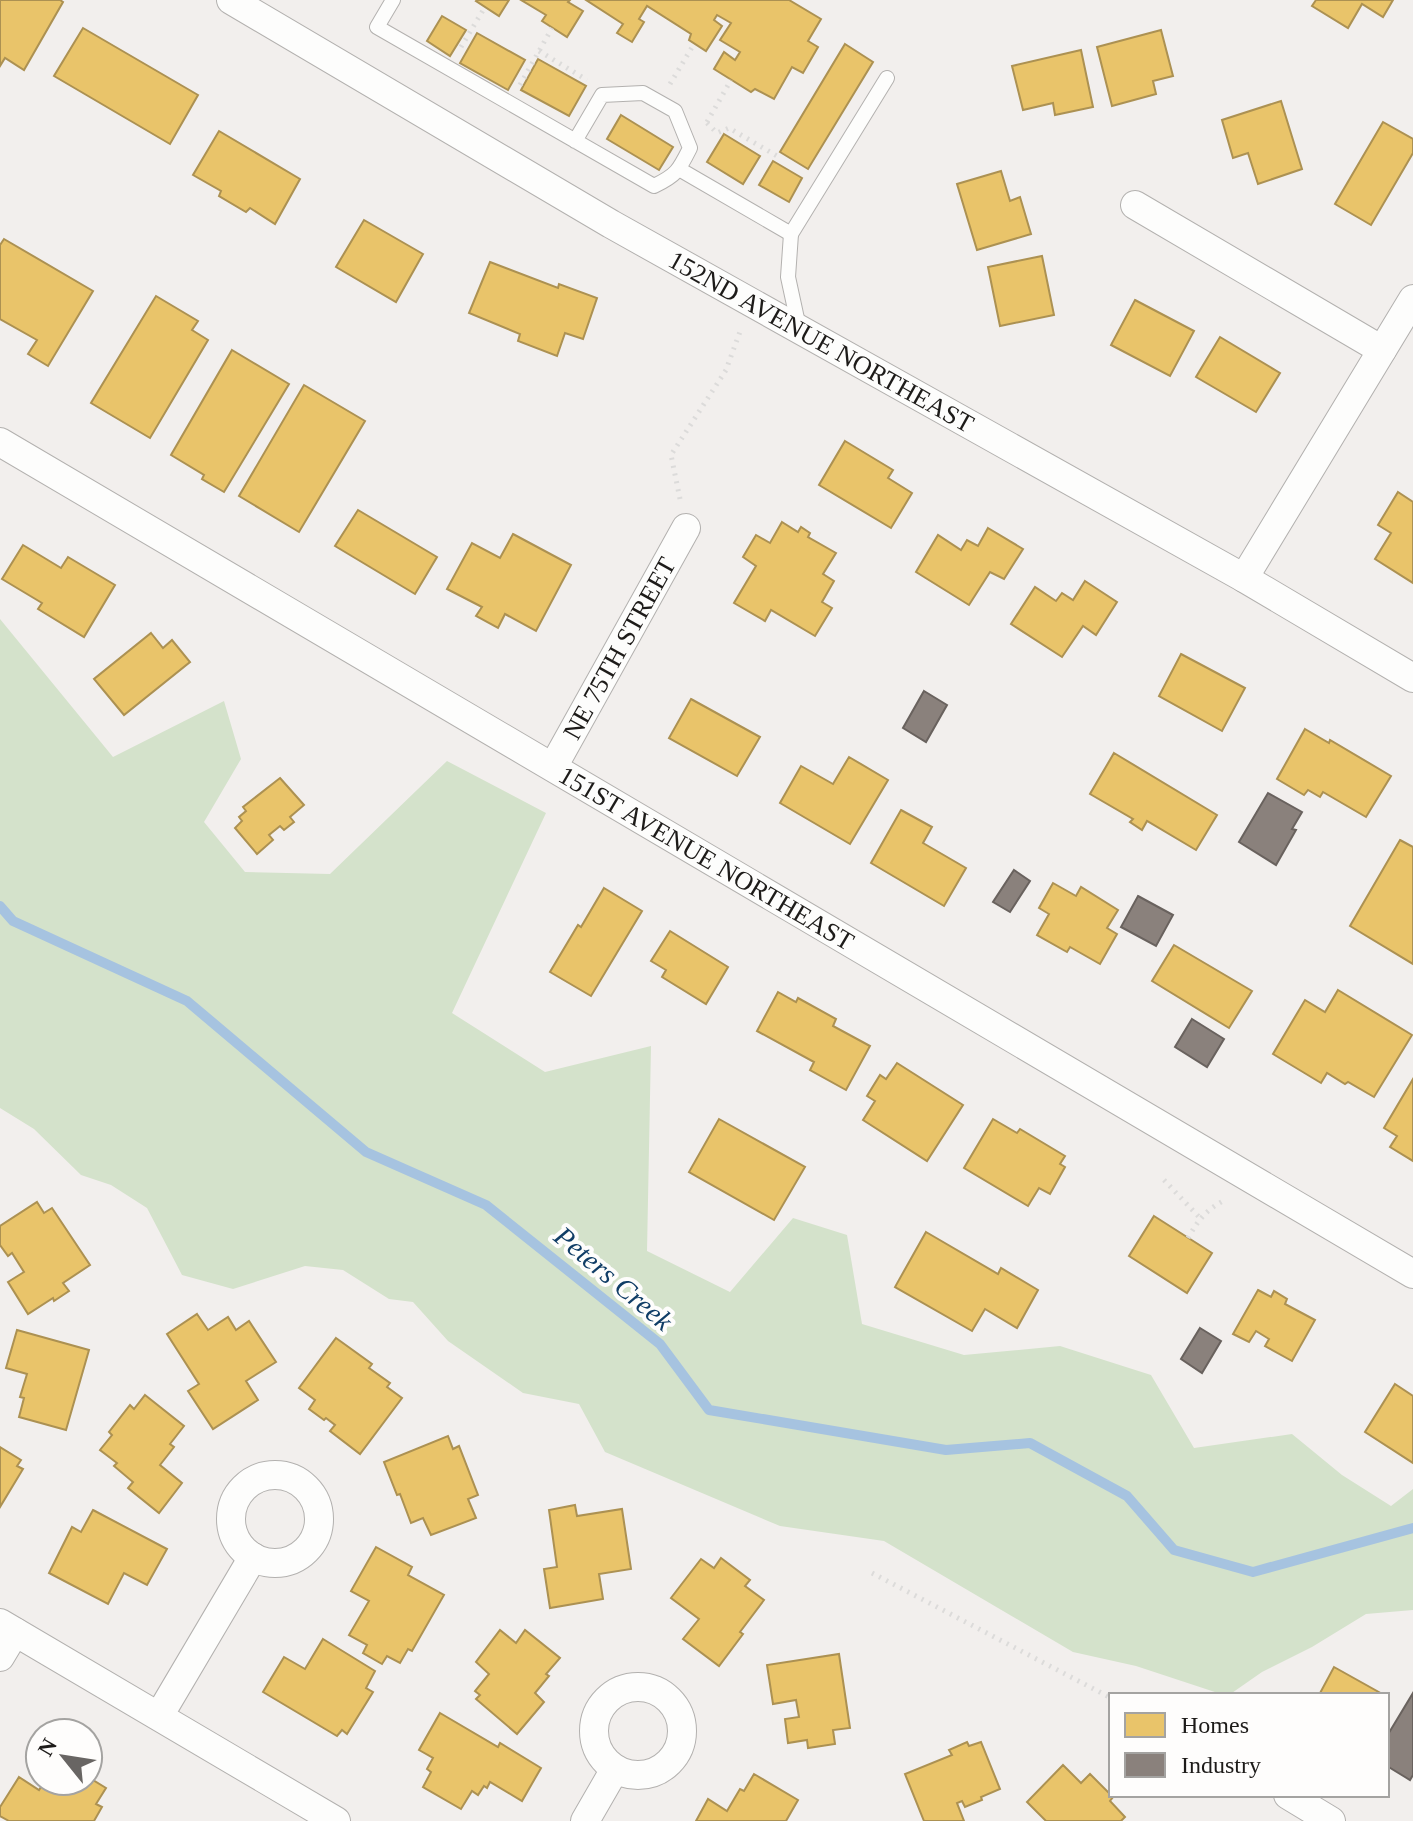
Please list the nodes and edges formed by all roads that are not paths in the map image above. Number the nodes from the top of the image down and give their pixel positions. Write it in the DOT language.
graph roads {
  1 [pos="231,0"];
  2 [pos="393,0"];
  3 [pos="887,78"];
  4 [pos="575,141"];
  5 [pos="679,169"];
  6 [pos="1135,205"];
  7 [pos="791,234"];
  8 [pos="1413,299"];
  9 [pos="799,328"];
  10 [pos="1382,350"];
  11 [pos="0,442"];
  12 [pos="686,528"];
  13 [pos="1244,578"];
  14 [pos="1413,678"];
  15 [pos="553,767"];
  16 [pos="1413,1274"];
  17 [pos="253,1557"];
  18 [pos="7,1627"];
  19 [pos="0,1657"];
  20 [pos="159,1716"];
  21 [pos="615,1769"];
  22 [pos="1291,1797"];
  23 [pos="336,1821"];
  24 [pos="585,1821"];
  25 [pos="1331,1821"];
  1 -- 9 [label="street, 152ND AVENUE NORTHEAST"];
  2 -- 4 [label="lane"];
  3 -- 7 [label="lane"];
  4 -- 5 [label="lane"];
  4 -- 5 [label="lane"];
  5 -- 7 [label="lane"];
  6 -- 10 [label="street"];
  7 -- 9 [label="lane"];
  8 -- 10 [label="street"];
  9 -- 13 [label="street, 152ND AVENUE NORTHEAST"];
  10 -- 13 [label="street"];
  11 -- 15 [label="street, 151ST AVENUE NORTHEAST"];
  12 -- 15 [label="street, NE 75TH STREET"];
  13 -- 14 [label="street, 152ND AVENUE NORTHEAST"];
  15 -- 16 [label="street, 151ST AVENUE NORTHEAST"];
  17 -- 20 [label="street"];
  18 -- 19 [label="street"];
  18 -- 20 [label="street"];
  20 -- 23 [label="street"];
  21 -- 24 [label="street"];
  22 -- 25 [label="street"];
}
